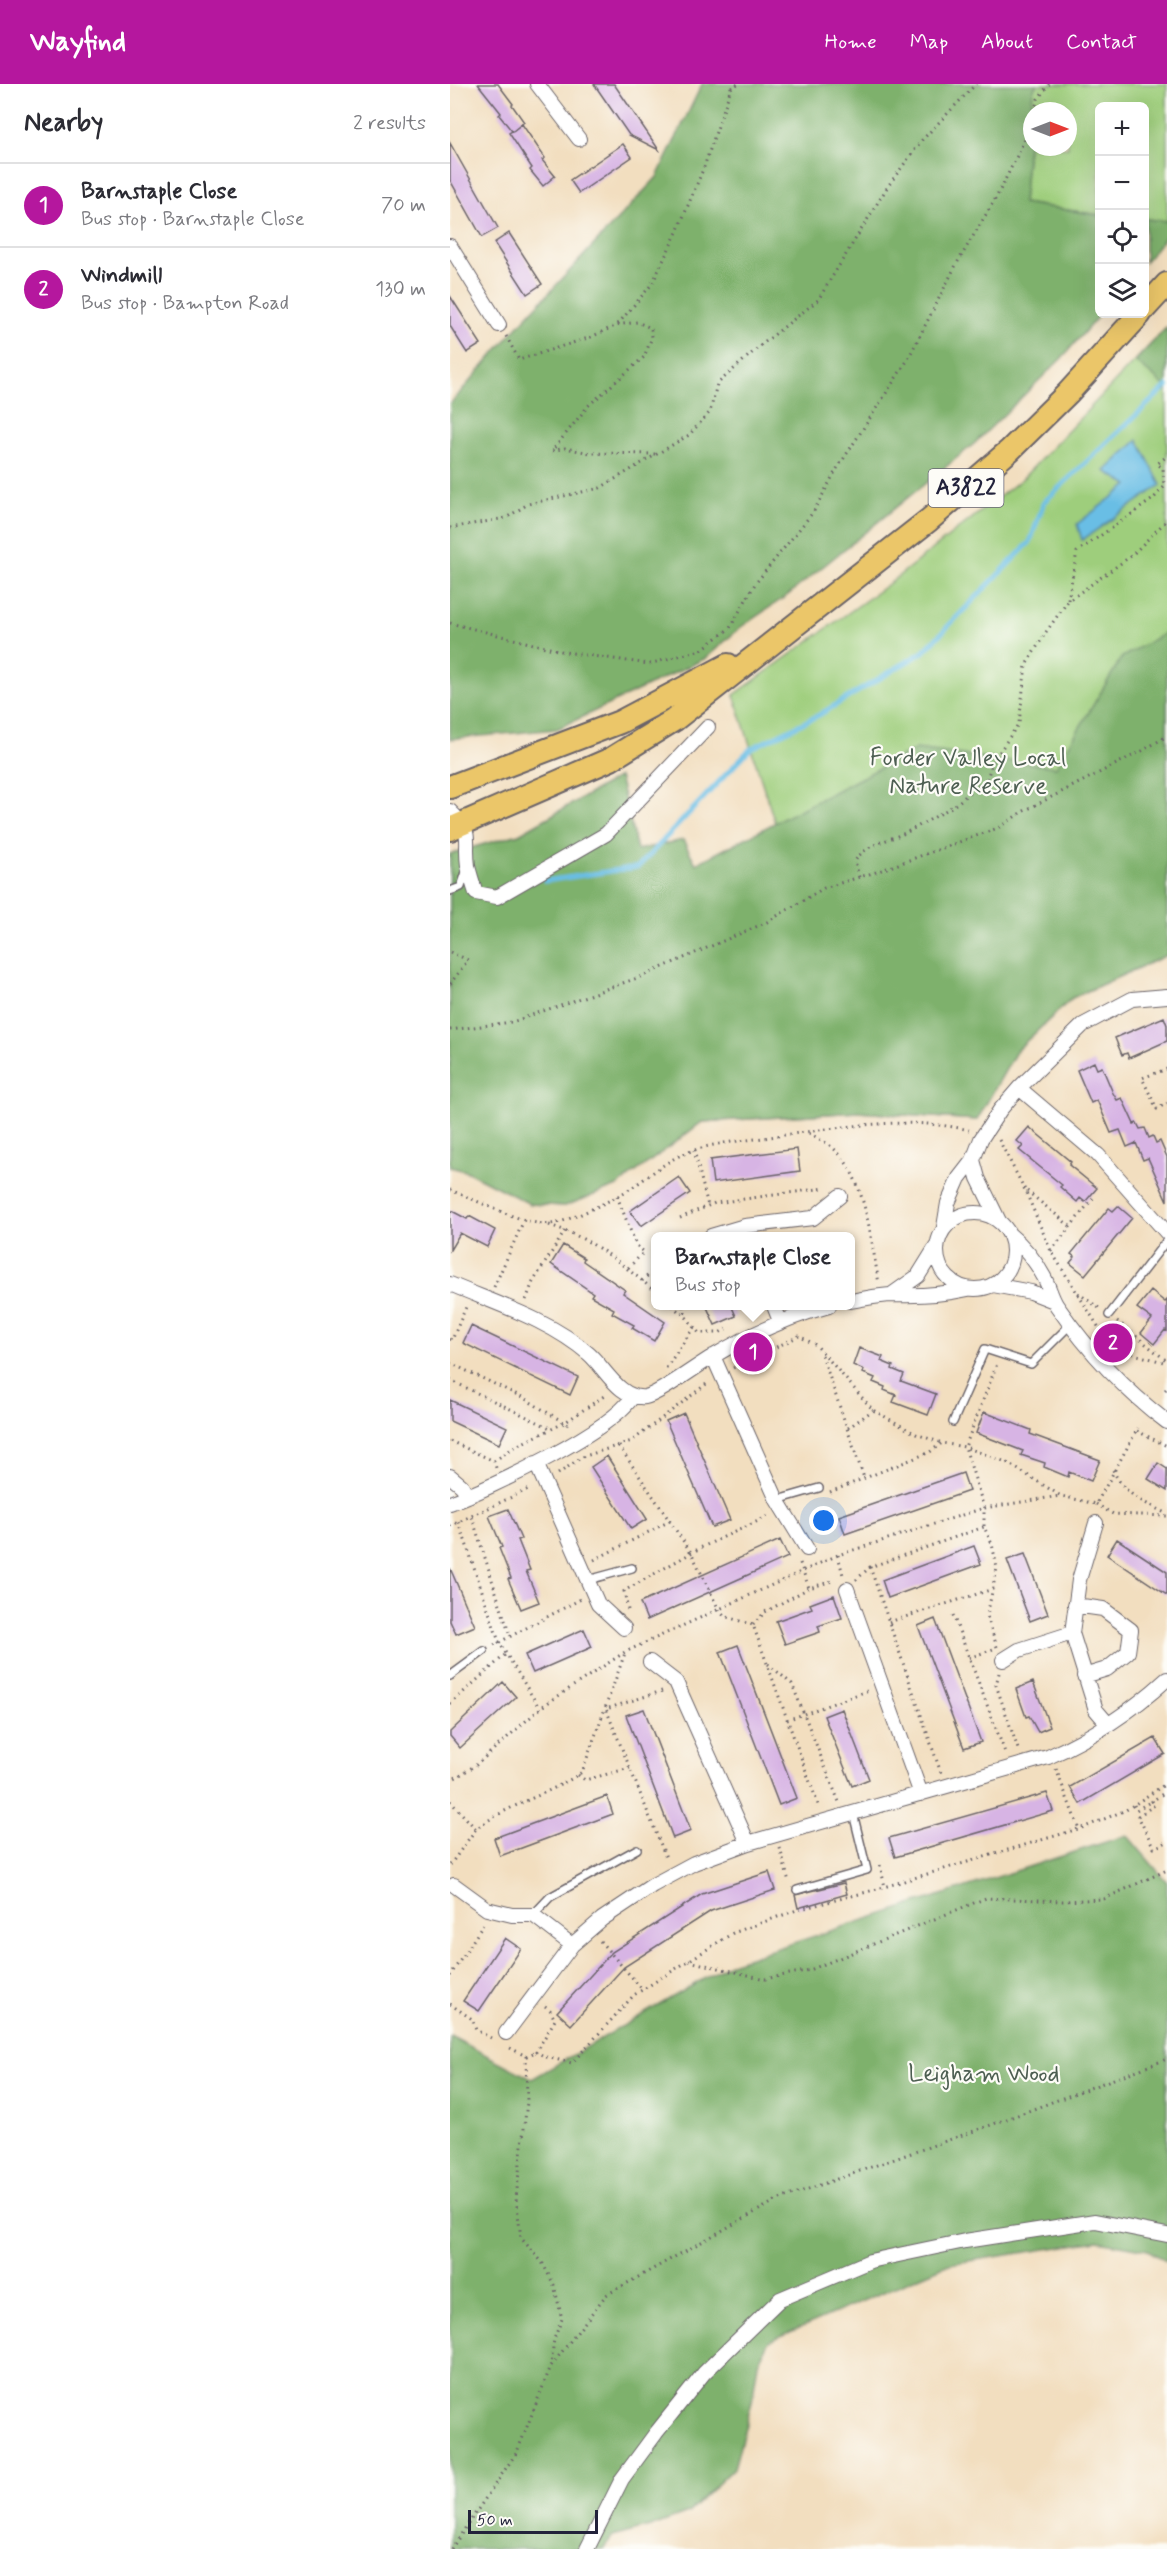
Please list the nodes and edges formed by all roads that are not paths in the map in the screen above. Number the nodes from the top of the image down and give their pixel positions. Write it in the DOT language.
graph roads {
  1 [pos="537,84"];
  2 [pos="579,139"];
  3 [pos="450,246"];
  4 [pos="1167,284"];
  5 [pos="1149,304"];
  6 [pos="1136,318"];
  7 [pos="499,325"];
  8 [pos="774,642"];
  9 [pos="708,727"];
  10 [pos="450,787"];
  11 [pos="455,821"];
  12 [pos="468,865"];
  13 [pos="450,891"];
  14 [pos="1167,996"];
  15 [pos="1019,1088"];
  16 [pos="973,1160"];
  17 [pos="844,1191"];
  18 [pos="999,1221"];
  19 [pos="944,1227"];
  20 [pos="747,1231"];
  21 [pos="1167,1233"];
  22 [pos="1010,1234"];
  23 [pos="1167,1240"];
  24 [pos="936,1247"];
  25 [pos="450,1284"];
  26 [pos="993,1285"];
  27 [pos="968,1290"];
  28 [pos="886,1296"];
  29 [pos="855,1300"];
  30 [pos="1054,1301"];
  31 [pos="776,1310"];
  32 [pos="814,1310"];
  33 [pos="1109,1315"];
  34 [pos="780,1321"];
  35 [pos="1070,1324"];
  36 [pos="713,1356"];
  37 [pos="633,1396"];
  38 [pos="953,1422"];
  39 [pos="1167,1422"];
  40 [pos="536,1463"];
  41 [pos="450,1476"];
  42 [pos="821,1491"];
  43 [pos="468,1496"];
  44 [pos="450,1503"];
  45 [pos="780,1505"];
  46 [pos="1096,1523"];
  47 [pos="807,1549"];
  48 [pos="632,1568"];
  49 [pos="590,1586"];
  50 [pos="847,1589"];
  51 [pos="1075,1605"];
  52 [pos="630,1632"];
  53 [pos="1072,1633"];
  54 [pos="484,1651"];
  55 [pos="1003,1660"];
  56 [pos="650,1662"];
  57 [pos="450,1676"];
  58 [pos="1084,1676"];
  59 [pos="1167,1679"];
  60 [pos="1107,1724"];
  61 [pos="921,1794"];
  62 [pos="849,1814"];
  63 [pos="748,1843"];
  64 [pos="637,1849"];
  65 [pos="454,1885"];
  66 [pos="794,1889"];
  67 [pos="533,1915"];
  68 [pos="572,1945"];
  69 [pos="506,2033"];
  70 [pos="1167,2235"];
  71 [pos="587,2549"];
  1 -- 2 [label="street"];
  3 -- 7 [label="street"];
  4 -- 5 [label="main road"];
  6 -- 8 [label="main road, A3822"];
  8 -- 10 [label="main road, A3822"];
  8 -- 11 [label="main road, A3822"];
  9 -- 12 [label="street"];
  11 -- 12 [label="street"];
  12 -- 13 [label="lane"];
  14 -- 15 [label="street"];
  15 -- 16 [label="street"];
  15 -- 21 [label="street"];
  16 -- 18 [label="street"];
  16 -- 19 [label="street"];
  17 -- 20 [label="street"];
  18 -- 19 [label="street"];
  18 -- 22 [label="street"];
  19 -- 24 [label="street"];
  22 -- 26 [label="street"];
  22 -- 30 [label="street"];
  23 -- 33 [label="lane"];
  24 -- 27 [label="street"];
  24 -- 28 [label="street"];
  25 -- 37 [label="street"];
  26 -- 27 [label="street"];
  26 -- 30 [label="street"];
  27 -- 28 [label="street"];
  28 -- 29 [label="street"];
  30 -- 35 [label="street"];
  31 -- 34 [label="street"];
  32 -- 34 [label="street"];
  34 -- 36 [label="street"];
  35 -- 38 [label="lane"];
  35 -- 39 [label="street"];
  36 -- 37 [label="street"];
  36 -- 45 [label="street"];
  37 -- 40 [label="street"];
  40 -- 43 [label="street"];
  40 -- 49 [label="street"];
  41 -- 43 [label="street"];
  42 -- 45 [label="lane"];
  43 -- 44 [label="street"];
  45 -- 47 [label="street"];
  46 -- 51 [label="street"];
  48 -- 49 [label="lane"];
  49 -- 52 [label="street"];
  50 -- 61 [label="street"];
  51 -- 53 [label="street"];
  51 -- 58 [label="street"];
  53 -- 55 [label="street"];
  53 -- 58 [label="street"];
  54 -- 57 [label="lane"];
  56 -- 63 [label="street"];
  58 -- 60 [label="street"];
  59 -- 60 [label="street"];
  60 -- 61 [label="street"];
  61 -- 62 [label="street"];
  62 -- 63 [label="street"];
  62 -- 66 [label="lane"];
  63 -- 68 [label="street"];
  64 -- 67 [label="lane"];
  65 -- 67 [label="street"];
  67 -- 68 [label="street"];
  68 -- 69 [label="street"];
  70 -- 71 [label="street"];
}
